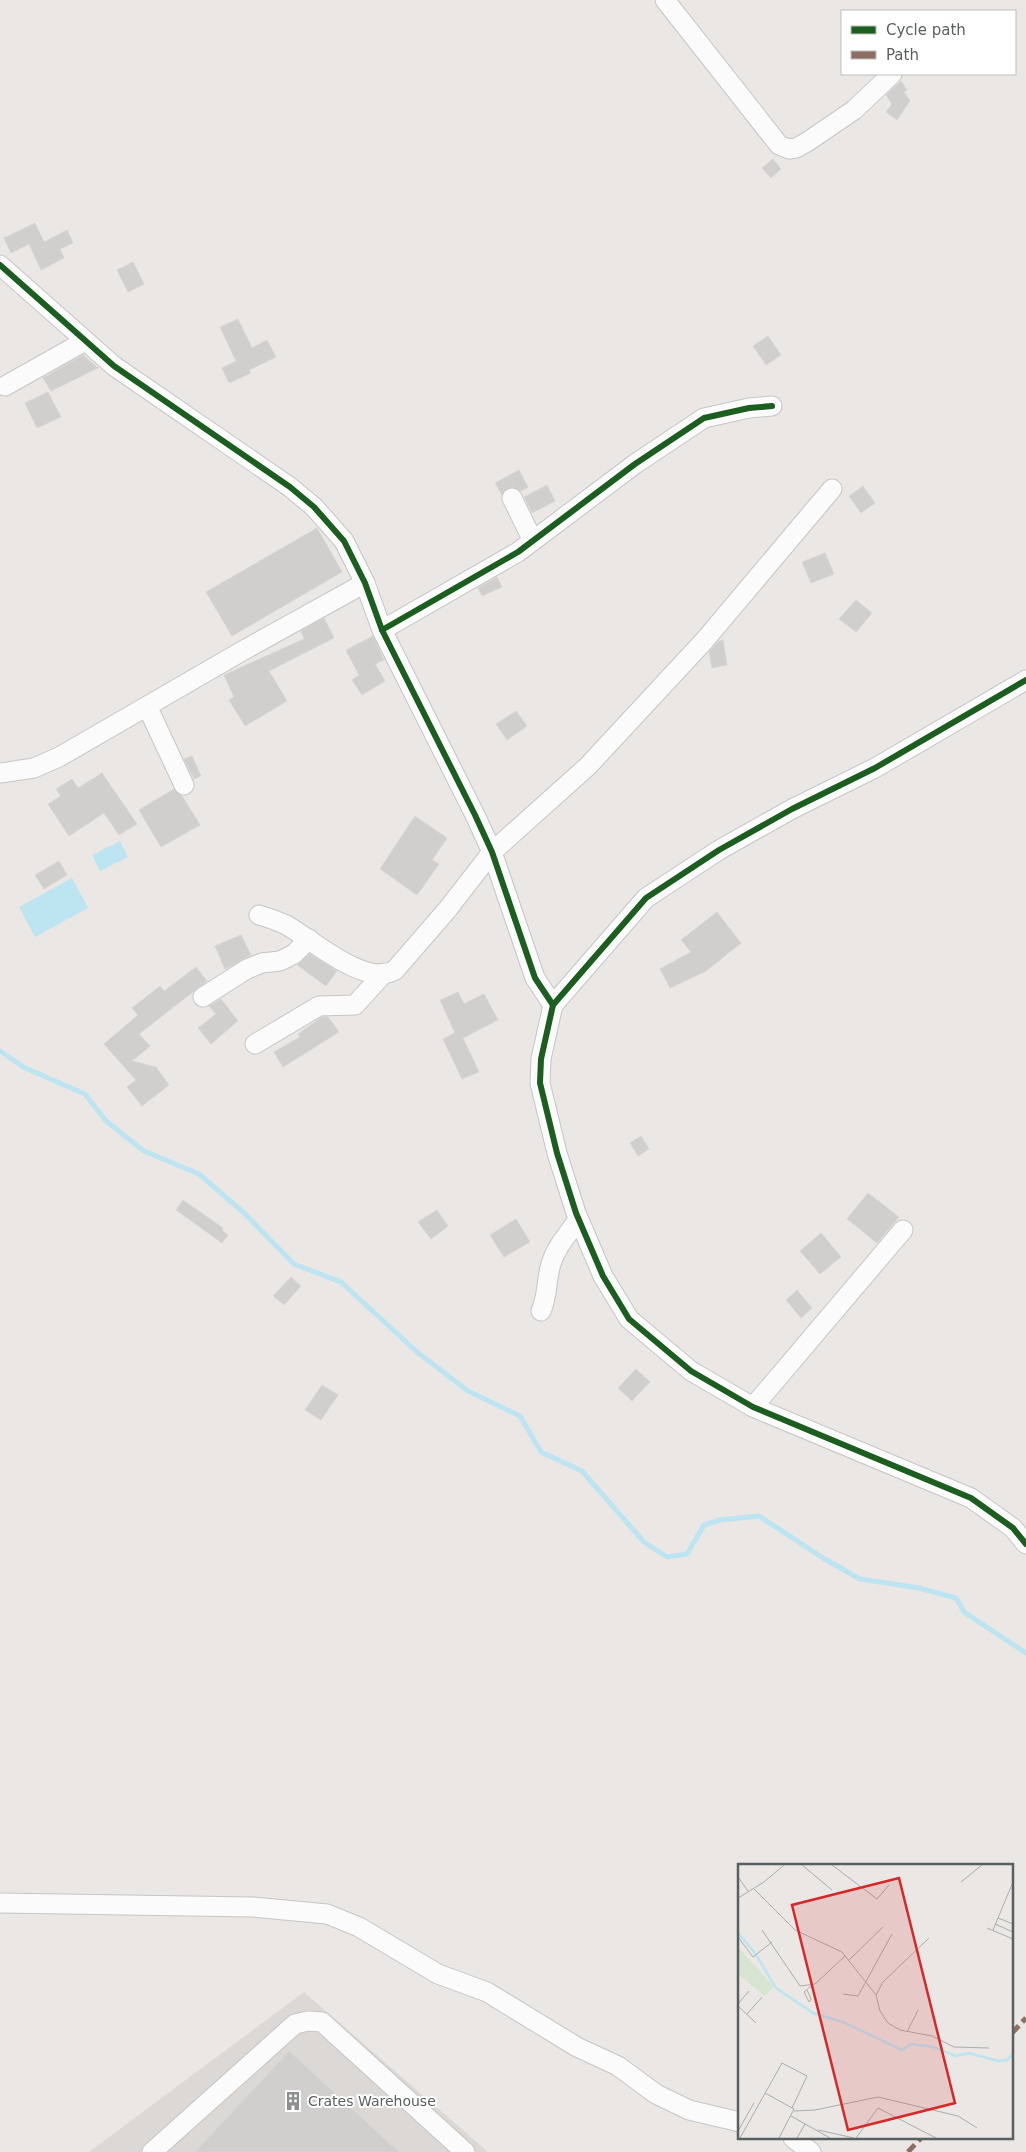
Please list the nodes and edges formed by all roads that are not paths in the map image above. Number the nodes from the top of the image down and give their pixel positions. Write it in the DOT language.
graph roads {
  1 [pos="665,0"];
  2 [pos="891,75"];
  3 [pos="0,265"];
  4 [pos="85,341"];
  5 [pos="5,386"];
  6 [pos="772,406"];
  7 [pos="832,489"];
  8 [pos="512,498"];
  9 [pos="533,540"];
  10 [pos="365,583"];
  11 [pos="382,630"];
  12 [pos="1026,680"];
  13 [pos="147,706"];
  14 [pos="0,774"];
  15 [pos="184,785"];
  16 [pos="492,852"];
  17 [pos="259,915"];
  18 [pos="308,939"];
  19 [pos="384,973"];
  20 [pos="203,997"];
  21 [pos="553,1005"];
  22 [pos="255,1044"];
  23 [pos="578,1220"];
  24 [pos="903,1230"];
  25 [pos="541,1311"];
  26 [pos="753,1407"];
  27 [pos="1026,1544"];
  28 [pos="0,1903"];
  29 [pos="738,2122"];
  30 [pos="795,2140"];
  31 [pos="152,2152"];
  32 [pos="465,2152"];
  33 [pos="810,2152"];
  1 -- 2 [label="street"];
  3 -- 4 [label="street"];
  4 -- 5 [label="street"];
  4 -- 10 [label="street"];
  6 -- 9 [label="street"];
  7 -- 16 [label="street"];
  8 -- 9 [label="street"];
  9 -- 11 [label="street"];
  10 -- 11 [label="street"];
  10 -- 13 [label="street"];
  11 -- 16 [label="street"];
  12 -- 21 [label="street"];
  13 -- 14 [label="street"];
  13 -- 15 [label="street"];
  16 -- 19 [label="street"];
  16 -- 21 [label="street"];
  17 -- 18 [label="street"];
  18 -- 19 [label="street"];
  18 -- 20 [label="street"];
  19 -- 22 [label="street"];
  21 -- 23 [label="street"];
  23 -- 25 [label="street"];
  23 -- 26 [label="street"];
  24 -- 26 [label="street"];
  26 -- 27 [label="street"];
  28 -- 29 [label="street"];
  30 -- 33 [label="street"];
  31 -- 32 [label="street"];
}
